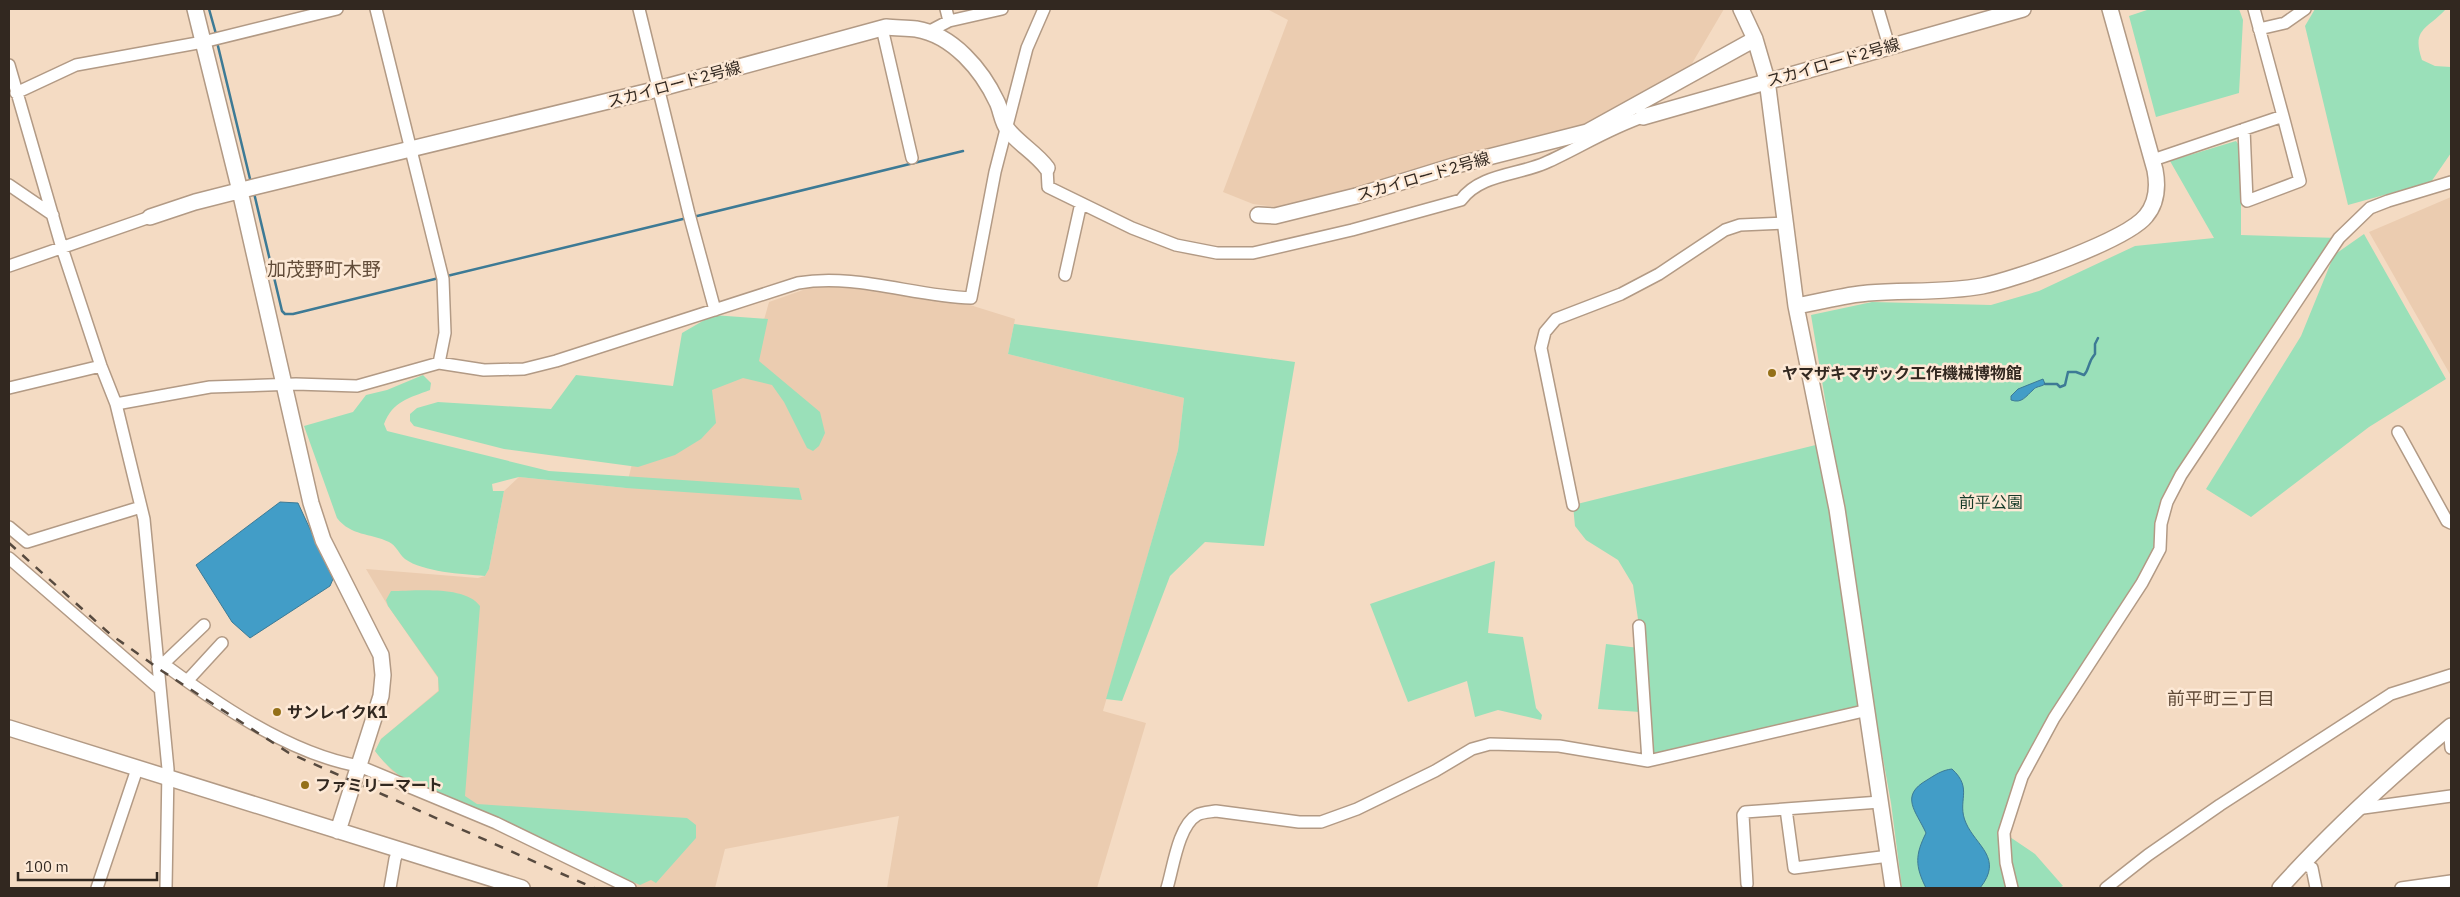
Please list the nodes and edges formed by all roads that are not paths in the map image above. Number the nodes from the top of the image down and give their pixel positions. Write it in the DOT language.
graph roads {
  1 [pos="195,9"];
  2 [pos="337,9"];
  3 [pos="376,9"];
  4 [pos="639,9"];
  5 [pos="946,9"];
  6 [pos="1002,9"];
  7 [pos="1044,9"];
  8 [pos="1741,9"];
  9 [pos="1878,9"];
  10 [pos="2023,9"];
  11 [pos="2110,9"];
  12 [pos="2254,9"];
  13 [pos="2305,9"];
  14 [pos="949,21"];
  15 [pos="882,28"];
  16 [pos="2260,29"];
  17 [pos="928,32"];
  18 [pos="1755,39"];
  19 [pos="212,40"];
  20 [pos="1889,46"];
  21 [pos="9,66"];
  22 [pos="1767,80"];
  23 [pos="658,89"];
  24 [pos="16,93"];
  25 [pos="2283,116"];
  26 [pos="1643,117"];
  27 [pos="2244,129"];
  28 [pos="1007,130"];
  29 [pos="411,148"];
  30 [pos="912,158"];
  31 [pos="2152,160"];
  32 [pos="1046,168"];
  33 [pos="2451,182"];
  34 [pos="9,185"];
  35 [pos="249,188"];
  36 [pos="1081,204"];
  37 [pos="1258,215"];
  38 [pos="53,216"];
  39 [pos="150,217"];
  40 [pos="1786,223"];
  41 [pos="62,248"];
  42 [pos="9,266"];
  43 [pos="1065,275"];
  44 [pos="1796,306"];
  45 [pos="715,310"];
  46 [pos="439,363"];
  47 [pos="101,366"];
  48 [pos="285,386"];
  49 [pos="9,388"];
  50 [pos="116,404"];
  51 [pos="2398,432"];
  52 [pos="1573,505"];
  53 [pos="141,507"];
  54 [pos="2451,523"];
  55 [pos="9,527"];
  56 [pos="9,558"];
  57 [pos="204,625"];
  58 [pos="1639,626"];
  59 [pos="222,643"];
  60 [pos="160,661"];
  61 [pos="2451,675"];
  62 [pos="188,680"];
  63 [pos="160,689"];
  64 [pos="1868,710"];
  65 [pos="2450,727"];
  66 [pos="9,728"];
  67 [pos="2451,748"];
  68 [pos="1648,761"];
  69 [pos="359,766"];
  70 [pos="137,769"];
  71 [pos="168,779"];
  72 [pos="2451,796"];
  73 [pos="1880,802"];
  74 [pos="1786,809"];
  75 [pos="2354,809"];
  76 [pos="338,831"];
  77 [pos="398,851"];
  78 [pos="1888,856"];
  79 [pos="2302,864"];
  80 [pos="2451,882"];
  81 [pos="1747,884"];
  82 [pos="517,887"];
  83 [pos="97,888"];
  84 [pos="166,888"];
  85 [pos="390,888"];
  86 [pos="630,888"];
  87 [pos="1167,888"];
  88 [pos="1893,888"];
  89 [pos="2012,888"];
  90 [pos="2106,888"];
  91 [pos="2280,888"];
  92 [pos="2316,888"];
  93 [pos="2402,888"];
  1 -- 19 [label="street"];
  2 -- 19 [label="street"];
  3 -- 29 [label="street"];
  4 -- 23 [label="street"];
  5 -- 14 [label="street"];
  6 -- 14 [label="street"];
  7 -- 28 [label="street"];
  8 -- 18 [label="street"];
  9 -- 20 [label="street"];
  10 -- 20 [label="street, スカイロード2号線"];
  11 -- 31 [label="street"];
  12 -- 16 [label="street"];
  13 -- 16 [label="street"];
  14 -- 17 [label="street"];
  15 -- 17 [label="street, スカイロード2号線"];
  15 -- 23 [label="street, スカイロード2号線"];
  15 -- 30 [label="street"];
  16 -- 25 [label="street"];
  17 -- 28 [label="street, スカイロード2号線"];
  18 -- 22 [label="street"];
  18 -- 37 [label="street, スカイロード2号線"];
  19 -- 24 [label="street"];
  19 -- 35 [label="street"];
  20 -- 22 [label="street, スカイロード2号線"];
  21 -- 24 [label="street"];
  22 -- 26 [label="street, スカイロード2号線"];
  22 -- 40 [label="street"];
  23 -- 29 [label="street, スカイロード2号線"];
  23 -- 45 [label="street"];
  24 -- 38 [label="street"];
  25 -- 27 [label="street"];
  25 -- 27 [label="street"];
  26 -- 36 [label="street"];
  27 -- 31 [label="street"];
  28 -- 32 [label="street"];
  28 -- 45 [label="street"];
  29 -- 35 [label="street, スカイロード2号線"];
  29 -- 46 [label="street"];
  31 -- 44 [label="street"];
  32 -- 36 [label="street"];
  33 -- 89 [label="street"];
  34 -- 38 [label="street"];
  35 -- 39 [label="street, スカイロード2号線"];
  35 -- 48 [label="street"];
  36 -- 43 [label="street"];
  38 -- 41 [label="street"];
  39 -- 41 [label="street"];
  40 -- 44 [label="street"];
  40 -- 52 [label="street"];
  41 -- 42 [label="street"];
  41 -- 47 [label="street"];
  44 -- 64 [label="street"];
  45 -- 46 [label="street"];
  46 -- 48 [label="street"];
  47 -- 49 [label="street"];
  47 -- 50 [label="street"];
  48 -- 50 [label="street"];
  48 -- 69 [label="street"];
  50 -- 53 [label="street"];
  51 -- 54 [label="street"];
  53 -- 55 [label="street"];
  53 -- 60 [label="street"];
  56 -- 63 [label="street"];
  57 -- 60 [label="street"];
  58 -- 68 [label="street"];
  59 -- 62 [label="street"];
  60 -- 62 [label="street"];
  60 -- 63 [label="street"];
  61 -- 90 [label="street"];
  62 -- 69 [label="street"];
  63 -- 71 [label="street"];
  64 -- 68 [label="street"];
  64 -- 73 [label="street"];
  65 -- 67 [label="street"];
  65 -- 75 [label="street"];
  66 -- 70 [label="street"];
  68 -- 87 [label="street"];
  69 -- 76 [label="street"];
  69 -- 86 [label="street"];
  70 -- 71 [label="street"];
  70 -- 83 [label="street"];
  71 -- 76 [label="street"];
  71 -- 84 [label="street"];
  72 -- 75 [label="street"];
  73 -- 74 [label="street"];
  73 -- 78 [label="street"];
  74 -- 78 [label="street"];
  74 -- 81 [label="street"];
  75 -- 79 [label="street"];
  76 -- 77 [label="street"];
  77 -- 82 [label="street"];
  77 -- 85 [label="street"];
  78 -- 88 [label="street"];
  79 -- 91 [label="street"];
  79 -- 92 [label="street"];
  80 -- 93 [label="street"];
}
